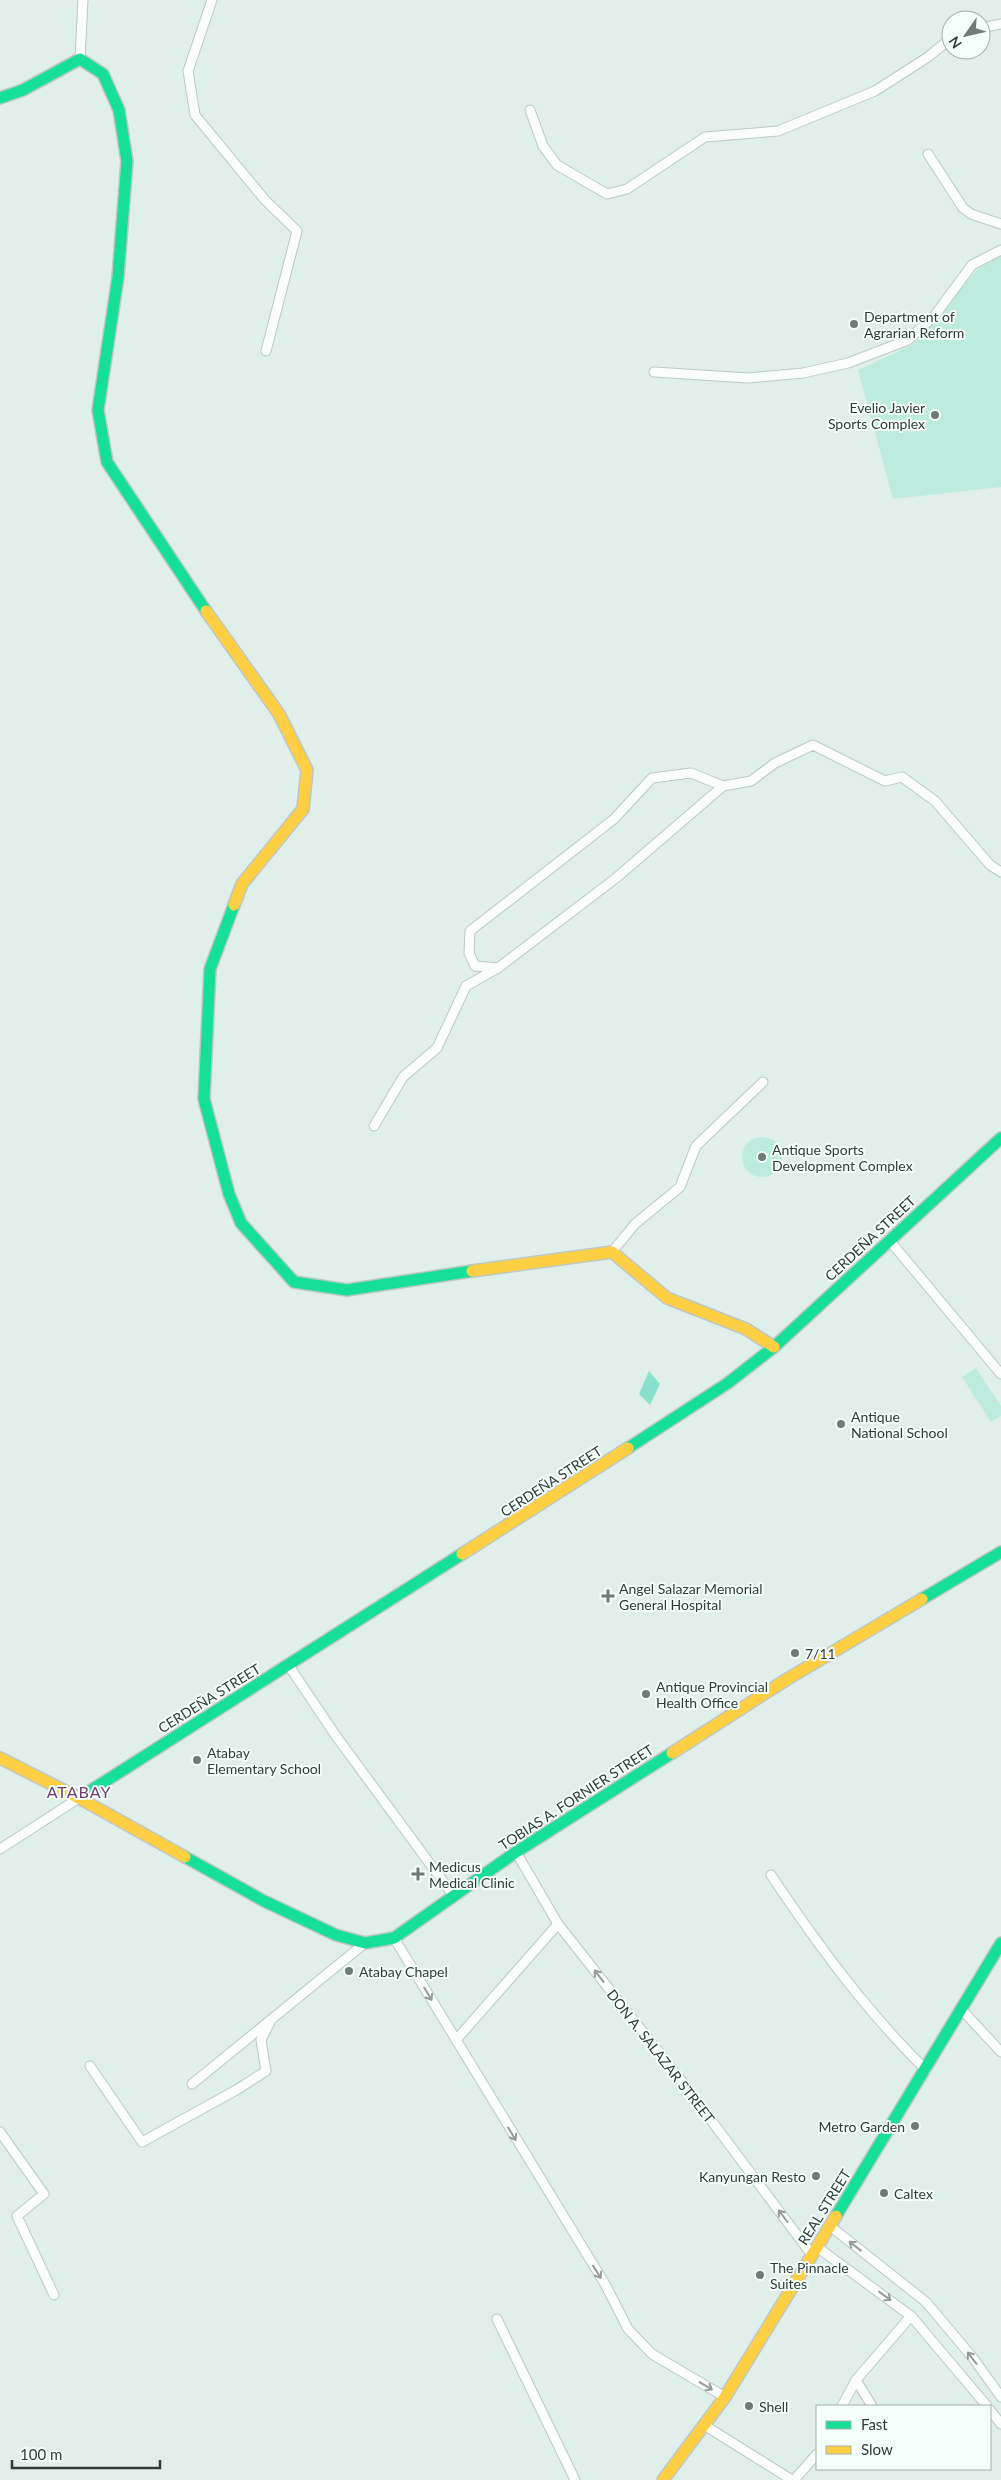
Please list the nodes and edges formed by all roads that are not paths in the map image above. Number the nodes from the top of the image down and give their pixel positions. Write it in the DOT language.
graph roads {
  1 [pos="84,0"];
  2 [pos="212,0"];
  3 [pos="941,46"];
  4 [pos="80,59"];
  5 [pos="0,98"];
  6 [pos="530,110"];
  7 [pos="928,154"];
  8 [pos="1001,224"];
  9 [pos="1001,250"];
  10 [pos="266,351"];
  11 [pos="654,372"];
  12 [pos="723,786"];
  13 [pos="1001,872"];
  14 [pos="498,968"];
  15 [pos="763,1082"];
  16 [pos="374,1126"];
  17 [pos="1001,1138"];
  18 [pos="890,1241"];
  19 [pos="612,1252"];
  20 [pos="774,1347"];
  21 [pos="1001,1374"];
  22 [pos="1001,1552"];
  23 [pos="289,1666"];
  24 [pos="0,1758"];
  25 [pos="79,1798"];
  26 [pos="0,1849"];
  27 [pos="516,1852"];
  28 [pos="771,1875"];
  29 [pos="454,1895"];
  30 [pos="558,1924"];
  31 [pos="394,1938"];
  32 [pos="365,1943"];
  33 [pos="1001,1943"];
  34 [pos="962,2010"];
  35 [pos="270,2020"];
  36 [pos="456,2040"];
  37 [pos="1001,2052"];
  38 [pos="90,2066"];
  39 [pos="926,2070"];
  40 [pos="192,2084"];
  41 [pos="0,2132"];
  42 [pos="830,2226"];
  43 [pos="815,2251"];
  44 [pos="54,2295"];
  45 [pos="911,2316"];
  46 [pos="497,2319"];
  47 [pos="856,2380"];
  48 [pos="725,2397"];
  49 [pos="1001,2397"];
  50 [pos="843,2405"];
  51 [pos="871,2405"];
  52 [pos="985,2405"];
  53 [pos="991,2411"];
  54 [pos="1001,2424"];
  55 [pos="704,2425"];
  56 [pos="816,2455"];
  57 [pos="576,2480"];
  58 [pos="663,2480"];
  59 [pos="793,2480"];
  1 -- 4 [label="street"];
  2 -- 10 [label="street"];
  3 -- 6 [label="street"];
  4 -- 5 [label="main road"];
  4 -- 19 [label="main road"];
  7 -- 8 [label="street"];
  9 -- 11 [label="street"];
  12 -- 13 [label="street"];
  12 -- 14 [label="street"];
  12 -- 14 [label="street"];
  14 -- 16 [label="street"];
  15 -- 19 [label="street"];
  17 -- 18 [label="main road, CERDEÑA STREET"];
  18 -- 20 [label="main road, CERDEÑA STREET"];
  18 -- 21 [label="street"];
  19 -- 20 [label="main road"];
  20 -- 23 [label="main road, CERDEÑA STREET"];
  22 -- 27 [label="main road, TOBIAS A. FORNIER STREET"];
  23 -- 25 [label="main road, CERDEÑA STREET"];
  23 -- 29 [label="street"];
  24 -- 25 [label="main road, TOBIAS A. FORNIER STREET"];
  25 -- 26 [label="street"];
  25 -- 32 [label="main road, TOBIAS A. FORNIER STREET"];
  27 -- 29 [label="main road, TOBIAS A. FORNIER STREET"];
  27 -- 30 [label="street, DON A. SALAZAR STREET"];
  28 -- 39 [label="street"];
  29 -- 31 [label="main road, TOBIAS A. FORNIER STREET"];
  30 -- 36 [label="street"];
  43 -- 30 [label="street, DON A. SALAZAR STREET, one-way"];
  31 -- 32 [label="main road, TOBIAS A. FORNIER STREET"];
  31 -- 36 [label="street, one-way"];
  32 -- 35 [label="street"];
  33 -- 34 [label="main road, REAL STREET"];
  34 -- 37 [label="street"];
  34 -- 39 [label="main road, REAL STREET"];
  35 -- 38 [label="street"];
  35 -- 40 [label="street"];
  36 -- 48 [label="street, one-way"];
  39 -- 42 [label="main road, REAL STREET"];
  41 -- 44 [label="street"];
  42 -- 43 [label="main road, REAL STREET"];
  49 -- 42 [label="street, one-way"];
  43 -- 45 [label="street, DON A. SALAZAR STREET, one-way"];
  43 -- 48 [label="main road, REAL STREET"];
  45 -- 47 [label="street"];
  45 -- 52 [label="street, DON A. SALAZAR STREET"];
  46 -- 57 [label="street"];
  47 -- 50 [label="street"];
  47 -- 51 [label="street"];
  48 -- 55 [label="main road, REAL STREET"];
  53 -- 54 [label="street"];
  55 -- 58 [label="main road, REAL STREET"];
  55 -- 59 [label="street"];
  56 -- 59 [label="street"];
}
